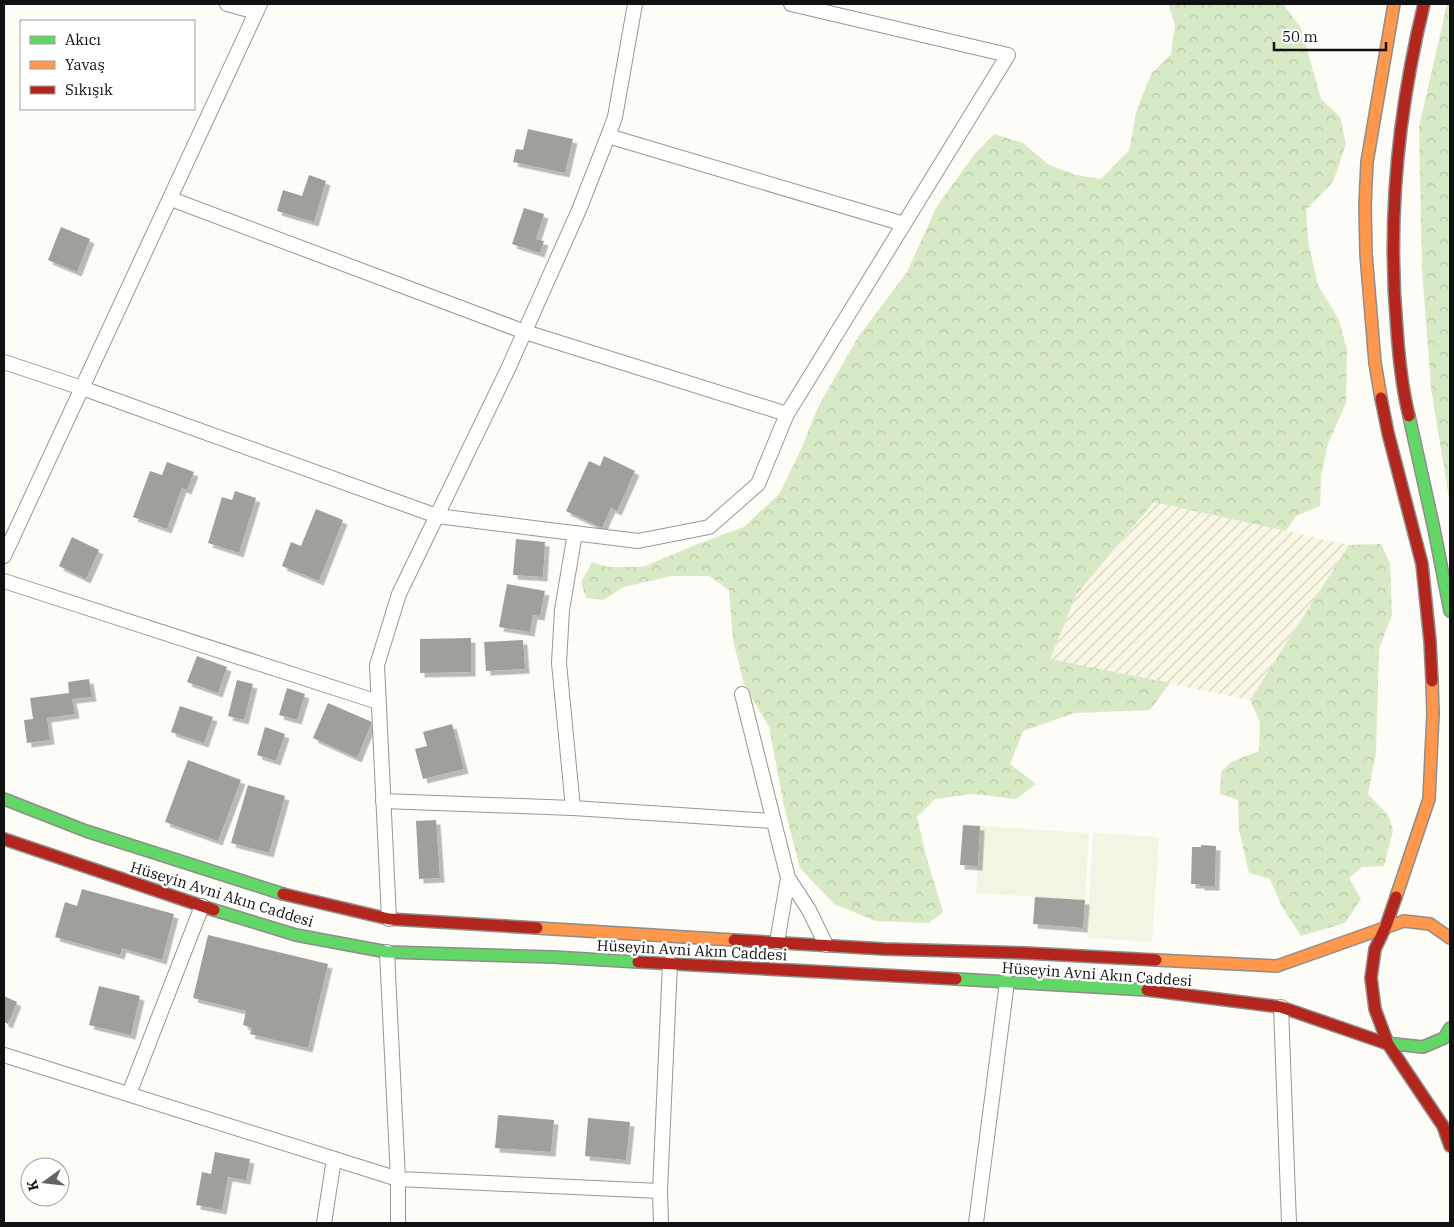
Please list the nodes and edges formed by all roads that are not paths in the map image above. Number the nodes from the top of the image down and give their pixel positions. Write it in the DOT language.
graph roads {
  1 [pos="228,4"];
  2 [pos="635,4"];
  3 [pos="790,4"];
  4 [pos="1394,4"];
  5 [pos="1424,4"];
  6 [pos="258,8"];
  7 [pos="608,136"];
  8 [pos="171,199"];
  9 [pos="904,224"];
  10 [pos="525,332"];
  11 [pos="4,362"];
  12 [pos="82,388"];
  13 [pos="787,414"];
  14 [pos="437,516"];
  15 [pos="575,533"];
  16 [pos="4,556"];
  17 [pos="4,581"];
  18 [pos="1450,611"];
  19 [pos="742,694"];
  20 [pos="378,702"];
  21 [pos="4,799"];
  22 [pos="383,801"];
  23 [pos="573,808"];
  24 [pos="773,820"];
  25 [pos="4,839"];
  26 [pos="788,878"];
  27 [pos="202,906"];
  28 [pos="389,919"];
  29 [pos="1386,926"];
  30 [pos="1450,938"];
  31 [pos="778,942"];
  32 [pos="826,945"];
  33 [pos="387,952"];
  34 [pos="670,963"];
  35 [pos="1008,982"];
  36 [pos="1281,1007"];
  37 [pos="1450,1028"];
  38 [pos="1388,1044"];
  39 [pos="4,1055"];
  40 [pos="129,1094"];
  41 [pos="1450,1146"];
  42 [pos="334,1159"];
  43 [pos="398,1179"];
  44 [pos="660,1191"];
  45 [pos="324,1223"];
  46 [pos="398,1223"];
  47 [pos="661,1223"];
  48 [pos="976,1223"];
  49 [pos="1289,1223"];
  1 -- 6 [label="street"];
  2 -- 7 [label="street"];
  3 -- 9 [label="street"];
  4 -- 29 [label="main road"];
  5 -- 18 [label="main road"];
  6 -- 8 [label="street"];
  7 -- 9 [label="street"];
  7 -- 10 [label="street"];
  8 -- 10 [label="street"];
  8 -- 12 [label="street"];
  9 -- 13 [label="street"];
  10 -- 13 [label="street"];
  10 -- 14 [label="street"];
  11 -- 12 [label="street"];
  12 -- 14 [label="street"];
  12 -- 16 [label="street"];
  13 -- 15 [label="street"];
  14 -- 15 [label="street"];
  14 -- 20 [label="street"];
  15 -- 23 [label="street"];
  17 -- 20 [label="street"];
  19 -- 24 [label="street"];
  20 -- 22 [label="street"];
  21 -- 28 [label="main road, Hüseyin Avni Akın Caddesi"];
  22 -- 23 [label="street"];
  22 -- 28 [label="street"];
  23 -- 24 [label="street"];
  24 -- 26 [label="street"];
  25 -- 27 [label="main road, Hüseyin Avni Akın Caddesi"];
  26 -- 31 [label="street"];
  26 -- 32 [label="street"];
  27 -- 33 [label="main road, Hüseyin Avni Akın Caddesi"];
  27 -- 40 [label="street"];
  28 -- 31 [label="main road, Hüseyin Avni Akın Caddesi"];
  29 -- 30 [label="main road, Hüseyin Avni Akın Caddesi"];
  29 -- 32 [label="main road, Hüseyin Avni Akın Caddesi"];
  29 -- 38 [label="main road"];
  31 -- 32 [label="main road, Hüseyin Avni Akın Caddesi"];
  33 -- 34 [label="main road, Hüseyin Avni Akın Caddesi"];
  33 -- 43 [label="street"];
  34 -- 35 [label="main road, Hüseyin Avni Akın Caddesi"];
  34 -- 44 [label="street"];
  35 -- 36 [label="main road, Hüseyin Avni Akın Caddesi"];
  35 -- 48 [label="street"];
  36 -- 38 [label="main road, Hüseyin Avni Akın Caddesi"];
  36 -- 49 [label="street"];
  37 -- 38 [label="main road, Hüseyin Avni Akın Caddesi"];
  38 -- 41 [label="main road"];
  39 -- 40 [label="street"];
  40 -- 42 [label="street"];
  42 -- 43 [label="street"];
  42 -- 45 [label="street"];
  43 -- 44 [label="street"];
  43 -- 46 [label="street"];
  44 -- 47 [label="street"];
}
